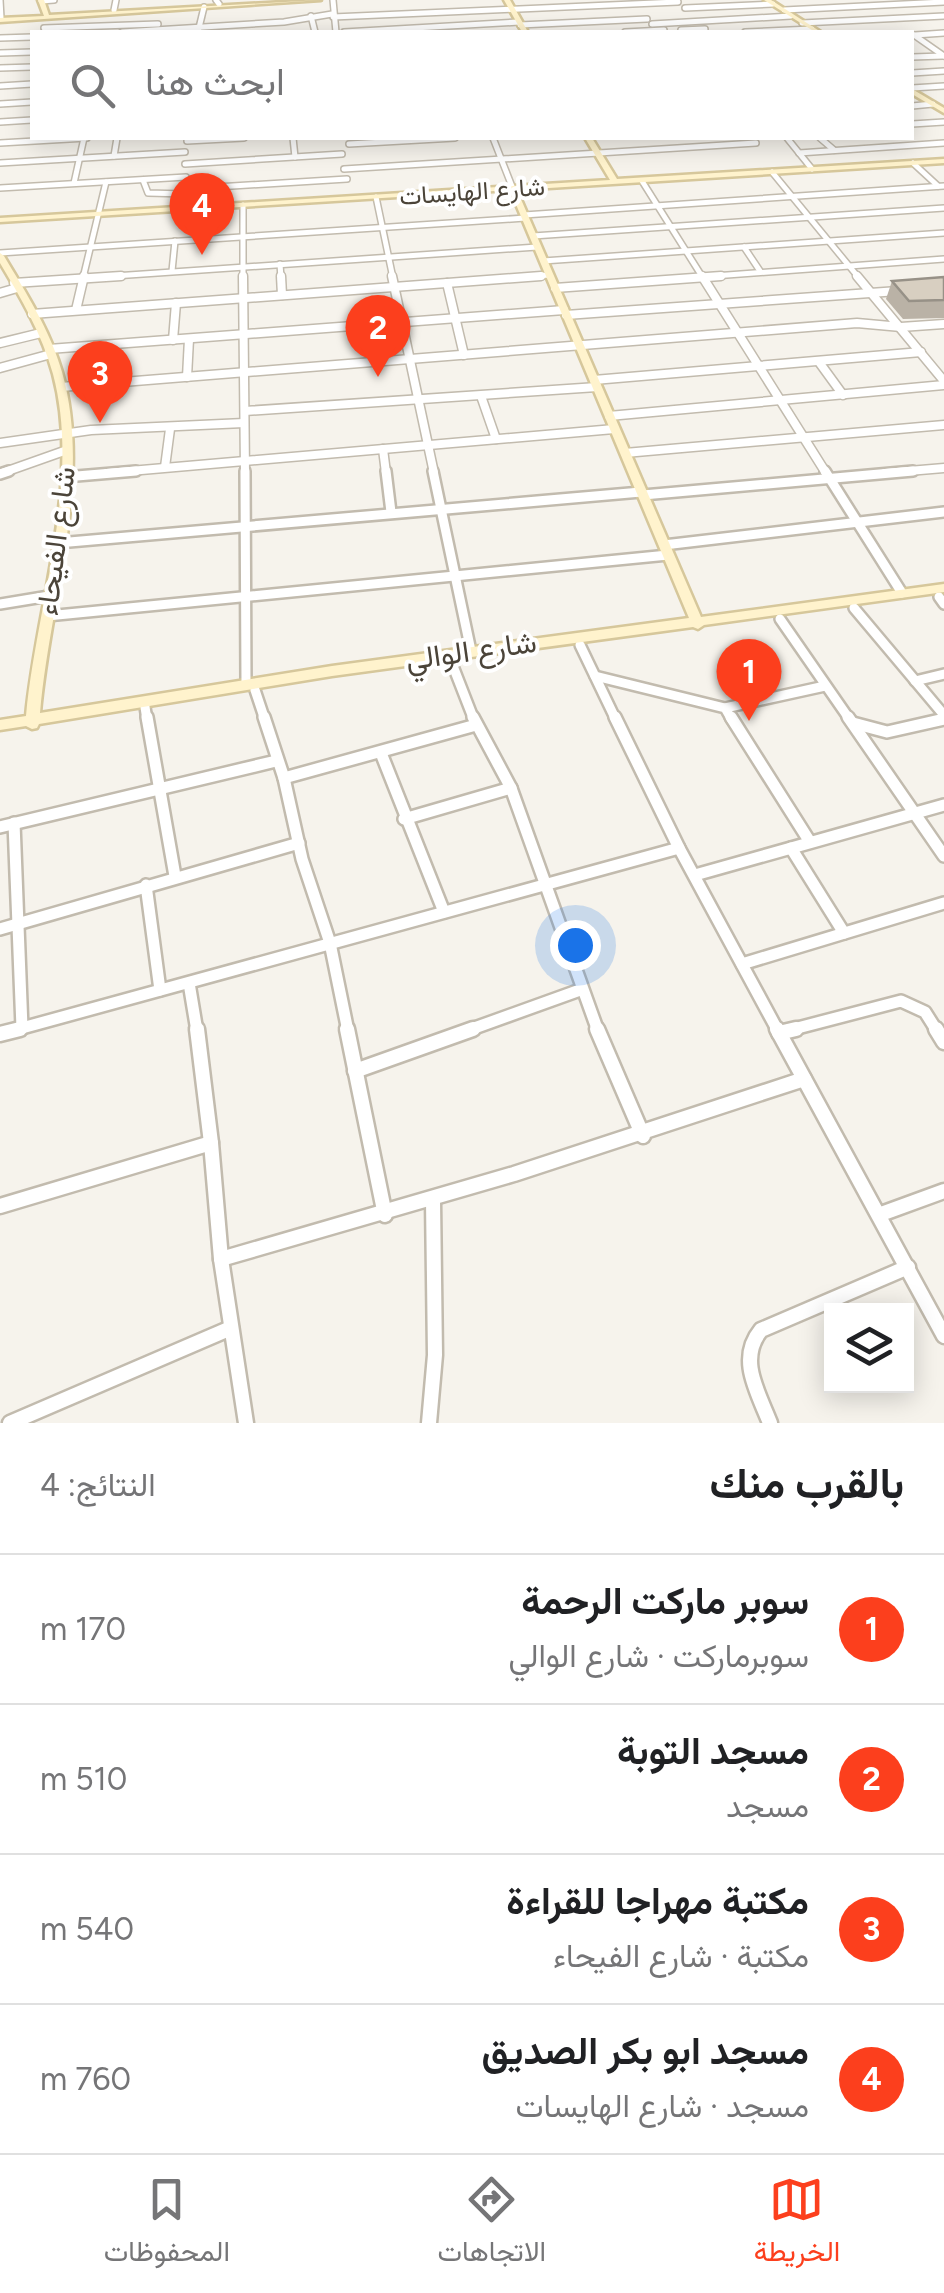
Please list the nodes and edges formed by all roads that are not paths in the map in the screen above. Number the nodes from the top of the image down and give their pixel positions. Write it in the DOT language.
graph roads {
  1 [pos="0,0"];
  2 [pos="54,0"];
  3 [pos="116,0"];
  4 [pos="318,0"];
  5 [pos="333,0"];
  6 [pos="438,0"];
  7 [pos="507,0"];
  8 [pos="41,1"];
  9 [pos="289,1"];
  10 [pos="677,1"];
  11 [pos="218,2"];
  12 [pos="634,2"];
  13 [pos="770,2"];
  14 [pos="892,2"];
  15 [pos="921,2"];
  16 [pos="944,2"];
  17 [pos="204,7"];
  18 [pos="685,8"];
  19 [pos="833,8"];
  20 [pos="114,10"];
  21 [pos="784,10"];
  22 [pos="127,12"];
  23 [pos="49,16"];
  24 [pos="312,16"];
  25 [pos="332,16"];
  26 [pos="792,16"];
  27 [pos="944,17"];
  28 [pos="479,18"];
  29 [pos="517,18"];
  30 [pos="0,19"];
  31 [pos="850,20"];
  32 [pos="287,22"];
  33 [pos="650,22"];
  34 [pos="699,22"];
  35 [pos="444,23"];
  36 [pos="802,23"];
  37 [pos="170,27"];
  38 [pos="198,28"];
  39 [pos="43,30"];
  40 [pos="121,30"];
  41 [pos="288,30"];
  42 [pos="315,30"];
  43 [pos="336,30"];
  44 [pos="372,30"];
  45 [pos="524,30"];
  46 [pos="657,30"];
  47 [pos="706,30"];
  48 [pos="813,30"];
  49 [pos="944,33"];
  50 [pos="914,35"];
  51 [pos="914,36"];
  52 [pos="30,37"];
  53 [pos="0,38"];
  54 [pos="10,38"];
  55 [pos="30,52"];
  56 [pos="0,53"];
  57 [pos="944,56"];
  58 [pos="914,57"];
  59 [pos="30,64"];
  60 [pos="0,68"];
  61 [pos="30,68"];
  62 [pos="944,71"];
  63 [pos="914,73"];
  64 [pos="22,84"];
  65 [pos="30,84"];
  66 [pos="0,86"];
  67 [pos="944,86"];
  68 [pos="914,90"];
  69 [pos="914,91"];
  70 [pos="30,102"];
  71 [pos="944,102"];
  72 [pos="0,104"];
  73 [pos="932,104"];
  74 [pos="914,106"];
  75 [pos="944,111"];
  76 [pos="30,120"];
  77 [pos="0,122"];
  78 [pos="944,122"];
  79 [pos="914,124"];
  80 [pos="51,140"];
  81 [pos="84,140"];
  82 [pos="117,140"];
  83 [pos="187,140"];
  84 [pos="293,140"];
  85 [pos="414,140"];
  86 [pos="494,140"];
  87 [pos="590,140"];
  88 [pos="721,140"];
  89 [pos="789,140"];
  90 [pos="822,140"];
  91 [pos="349,141"];
  92 [pos="394,141"];
  93 [pos="0,143"];
  94 [pos="756,143"];
  95 [pos="944,143"];
  96 [pos="725,145"];
  97 [pos="834,150"];
  98 [pos="185,152"];
  99 [pos="799,152"];
  100 [pos="598,153"];
  101 [pos="342,154"];
  102 [pos="114,156"];
  103 [pos="295,157"];
  104 [pos="80,158"];
  105 [pos="500,159"];
  106 [pos="944,161"];
  107 [pos="0,162"];
  108 [pos="913,163"];
  109 [pos="186,164"];
  110 [pos="398,165"];
  111 [pos="344,169"];
  112 [pos="812,169"];
  113 [pos="772,172"];
  114 [pos="186,177"];
  115 [pos="347,179"];
  116 [pos="143,180"];
  117 [pos="642,180"];
  118 [pos="106,182"];
  119 [pos="615,182"];
  120 [pos="74,183"];
  121 [pos="0,188"];
  122 [pos="942,188"];
  123 [pos="513,189"];
  124 [pos="889,190"];
  125 [pos="185,192"];
  126 [pos="792,196"];
  127 [pos="376,197"];
  128 [pos="351,199"];
  129 [pos="243,206"];
  130 [pos="657,206"];
  131 [pos="944,208"];
  132 [pos="185,209"];
  133 [pos="909,210"];
  134 [pos="99,214"];
  135 [pos="524,216"];
  136 [pos="810,218"];
  137 [pos="0,220"];
  138 [pos="670,227"];
  139 [pos="382,228"];
  140 [pos="944,233"];
  141 [pos="934,234"];
  142 [pos="244,237"];
  143 [pos="175,241"];
  144 [pos="535,241"];
  145 [pos="829,241"];
  146 [pos="944,244"];
  147 [pos="92,247"];
  148 [pos="744,247"];
  149 [pos="687,251"];
  150 [pos="389,257"];
  151 [pos="1,258"];
  152 [pos="944,259"];
  153 [pos="543,261"];
  154 [pos="280,264"];
  155 [pos="244,266"];
  156 [pos="848,266"];
  157 [pos="172,271"];
  158 [pos="760,272"];
  159 [pos="550,276"];
  160 [pos="703,276"];
  161 [pos="84,277"];
  162 [pos="448,283"];
  163 [pos="16,285"];
  164 [pos="395,287"];
  165 [pos="555,288"];
  166 [pos="907,290"];
  167 [pos="0,293"];
  168 [pos="871,293"];
  169 [pos="282,295"];
  170 [pos="244,298"];
  171 [pos="176,303"];
  172 [pos="720,304"];
  173 [pos="76,310"];
  174 [pos="565,312"];
  175 [pos="32,314"];
  176 [pos="457,320"];
  177 [pos="403,324"];
  178 [pos="944,324"];
  179 [pos="901,327"];
  180 [pos="42,333"];
  181 [pos="738,333"];
  182 [pos="244,335"];
  183 [pos="190,338"];
  184 [pos="173,340"];
  185 [pos="0,343"];
  186 [pos="579,346"];
  187 [pos="50,352"];
  188 [pos="921,352"];
  189 [pos="464,355"];
  190 [pos="410,359"];
  191 [pos="819,362"];
  192 [pos="760,366"];
  193 [pos="0,368"];
  194 [pos="244,372"];
  195 [pos="187,377"];
  196 [pos="595,383"];
  197 [pos="944,383"];
  198 [pos="61,387"];
  199 [pos="843,395"];
  200 [pos="481,396"];
  201 [pos="418,398"];
  202 [pos="782,400"];
  203 [pos="245,411"];
  204 [pos="609,416"];
  205 [pos="244,423"];
  206 [pos="944,425"];
  207 [pos="170,429"];
  208 [pos="614,429"];
  209 [pos="66,430"];
  210 [pos="805,438"];
  211 [pos="496,439"];
  212 [pos="0,443"];
  213 [pos="428,444"];
  214 [pos="383,448"];
  215 [pos="66,450"];
  216 [pos="625,453"];
  217 [pos="245,459"];
  218 [pos="165,467"];
  219 [pos="944,468"];
  220 [pos="0,474"];
  221 [pos="65,477"];
  222 [pos="829,477"];
  223 [pos="642,494"];
  224 [pos="442,509"];
  225 [pos="391,512"];
  226 [pos="944,512"];
  227 [pos="856,522"];
  228 [pos="246,525"];
  229 [pos="58,543"];
  230 [pos="666,550"];
  231 [pos="456,576"];
  232 [pos="902,594"];
  233 [pos="49,596"];
  234 [pos="943,596"];
  235 [pos="246,598"];
  236 [pos="0,603"];
  237 [pos="854,608"];
  238 [pos="48,616"];
  239 [pos="780,618"];
  240 [pos="698,625"];
  241 [pos="580,645"];
  242 [pos="471,651"];
  243 [pos="451,661"];
  244 [pos="944,674"];
  245 [pos="595,676"];
  246 [pos="916,681"];
  247 [pos="825,686"];
  248 [pos="251,687"];
  249 [pos="146,707"];
  250 [pos="726,708"];
  251 [pos="944,717"];
  252 [pos="32,722"];
  253 [pos="852,723"];
  254 [pos="0,725"];
  255 [pos="476,725"];
  256 [pos="0,733"];
  257 [pos="382,752"];
  258 [pos="276,761"];
  259 [pos="284,778"];
  260 [pos="160,788"];
  261 [pos="510,788"];
  262 [pos="944,805"];
  263 [pos="914,813"];
  264 [pos="404,820"];
  265 [pos="14,824"];
  266 [pos="0,827"];
  267 [pos="298,842"];
  268 [pos="810,842"];
  269 [pos="679,848"];
  270 [pos="791,848"];
  271 [pos="944,856"];
  272 [pos="695,875"];
  273 [pos="175,876"];
  274 [pos="546,884"];
  275 [pos="146,885"];
  276 [pos="944,903"];
  277 [pos="444,912"];
  278 [pos="19,924"];
  279 [pos="0,929"];
  280 [pos="844,934"];
  281 [pos="330,943"];
  282 [pos="742,964"];
  283 [pos="189,983"];
  284 [pos="160,990"];
  285 [pos="580,990"];
  286 [pos="22,1028"];
  287 [pos="780,1033"];
  288 [pos="0,1034"];
  289 [pos="942,1036"];
  290 [pos="355,1071"];
  291 [pos="804,1079"];
  292 [pos="642,1136"];
  293 [pos="212,1143"];
  294 [pos="944,1191"];
  295 [pos="433,1201"];
  296 [pos="0,1206"];
  297 [pos="385,1214"];
  298 [pos="881,1214"];
  299 [pos="221,1259"];
  300 [pos="908,1267"];
  301 [pos="231,1328"];
  302 [pos="944,1336"];
  303 [pos="16,1422"];
  304 [pos="246,1423"];
  305 [pos="429,1423"];
  306 [pos="770,1423"];
  1 -- 30 [label="street"];
  2 -- 8 [label="street"];
  3 -- 20 [label="street"];
  4 -- 9 [label="street"];
  5 -- 25 [label="street"];
  6 -- 35 [label="street"];
  7 -- 29 [label="street"];
  8 -- 23 [label="street"];
  9 -- 11 [label="street"];
  9 -- 17 [label="street"];
  10 -- 12 [label="street"];
  10 -- 18 [label="street"];
  11 -- 20 [label="street"];
  12 -- 29 [label="street"];
  12 -- 33 [label="street"];
  13 -- 18 [label="street"];
  13 -- 21 [label="street"];
  14 -- 15 [label="street"];
  14 -- 19 [label="street"];
  15 -- 16 [label="street"];
  15 -- 27 [label="street"];
  17 -- 22 [label="street"];
  17 -- 38 [label="street"];
  18 -- 34 [label="street"];
  19 -- 21 [label="street"];
  19 -- 31 [label="street"];
  20 -- 23 [label="street"];
  21 -- 26 [label="street"];
  22 -- 23 [label="street"];
  22 -- 40 [label="street"];
  23 -- 30 [label="street"];
  23 -- 39 [label="street"];
  24 -- 25 [label="street"];
  24 -- 32 [label="street"];
  24 -- 42 [label="street"];
  25 -- 35 [label="street"];
  25 -- 43 [label="street"];
  26 -- 34 [label="street"];
  26 -- 36 [label="street"];
  27 -- 31 [label="street"];
  28 -- 29 [label="street"];
  28 -- 29 [label="street"];
  28 -- 35 [label="street"];
  28 -- 35 [label="street"];
  29 -- 33 [label="street"];
  29 -- 45 [label="street"];
  31 -- 36 [label="street"];
  32 -- 38 [label="street"];
  32 -- 41 [label="street"];
  33 -- 34 [label="street"];
  33 -- 46 [label="street"];
  34 -- 47 [label="street"];
  35 -- 44 [label="street"];
  36 -- 48 [label="street"];
  37 -- 38 [label="street"];
  37 -- 40 [label="street"];
  39 -- 40 [label="street"];
  49 -- 50 [label="street"];
  51 -- 57 [label="street"];
  52 -- 54 [label="street"];
  53 -- 54 [label="street"];
  54 -- 56 [label="street"];
  55 -- 56 [label="street"];
  57 -- 58 [label="street"];
  59 -- 60 [label="street"];
  61 -- 64 [label="street"];
  62 -- 63 [label="street"];
  64 -- 65 [label="street"];
  64 -- 66 [label="street"];
  67 -- 68 [label="street"];
  69 -- 73 [label="street"];
  70 -- 72 [label="street"];
  71 -- 73 [label="street"];
  73 -- 74 [label="street"];
  73 -- 75 [label="street"];
  76 -- 77 [label="street"];
  78 -- 79 [label="street"];
  80 -- 93 [label="street"];
  81 -- 104 [label="street"];
  82 -- 102 [label="street"];
  83 -- 98 [label="street"];
  84 -- 103 [label="street"];
  85 -- 92 [label="street"];
  86 -- 105 [label="street"];
  87 -- 100 [label="street"];
  88 -- 96 [label="street"];
  89 -- 99 [label="street"];
  90 -- 97 [label="street"];
  91 -- 92 [label="street"];
  91 -- 101 [label="street"];
  92 -- 110 [label="street"];
  94 -- 96 [label="street"];
  95 -- 97 [label="street"];
  96 -- 100 [label="street"];
  97 -- 99 [label="street"];
  98 -- 102 [label="street"];
  98 -- 109 [label="street"];
  99 -- 112 [label="street"];
  100 -- 105 [label="street"];
  100 -- 119 [label="street"];
  101 -- 103 [label="street"];
  101 -- 111 [label="street"];
  102 -- 104 [label="street"];
  103 -- 109 [label="street"];
  104 -- 107 [label="street"];
  104 -- 120 [label="street"];
  105 -- 110 [label="street"];
  105 -- 123 [label="street"];
  106 -- 108 [label="street, شارع الهايسات"];
  108 -- 112 [label="street, شارع الهايسات"];
  108 -- 122 [label="street"];
  109 -- 114 [label="street"];
  110 -- 111 [label="street"];
  111 -- 115 [label="street"];
  112 -- 113 [label="street, شارع الهايسات"];
  113 -- 117 [label="street, شارع الهايسات"];
  113 -- 126 [label="street"];
  114 -- 116 [label="street"];
  114 -- 125 [label="street"];
  115 -- 125 [label="street"];
  115 -- 128 [label="street"];
  116 -- 118 [label="street"];
  116 -- 125 [label="street"];
  117 -- 119 [label="street, شارع الهايسات"];
  117 -- 130 [label="street"];
  118 -- 120 [label="street"];
  118 -- 134 [label="street"];
  119 -- 123 [label="street, شارع الهايسات"];
  120 -- 121 [label="street"];
  122 -- 124 [label="street"];
  123 -- 127 [label="street, شارع الهايسات"];
  123 -- 135 [label="street"];
  124 -- 126 [label="street"];
  124 -- 133 [label="street"];
  125 -- 132 [label="street"];
  126 -- 130 [label="street"];
  126 -- 136 [label="street"];
  127 -- 128 [label="street, شارع الهايسات"];
  127 -- 139 [label="street"];
  128 -- 129 [label="street, شارع الهايسات"];
  129 -- 132 [label="street, شارع الهايسات"];
  129 -- 142 [label="street"];
  130 -- 135 [label="street"];
  130 -- 138 [label="street"];
  131 -- 133 [label="street"];
  132 -- 134 [label="street, شارع الهايسات"];
  133 -- 136 [label="street"];
  134 -- 137 [label="street, شارع الهايسات"];
  134 -- 147 [label="street"];
  135 -- 139 [label="street"];
  135 -- 144 [label="street"];
  136 -- 138 [label="street"];
  136 -- 145 [label="street"];
  138 -- 144 [label="street"];
  138 -- 149 [label="street"];
  139 -- 142 [label="street"];
  139 -- 150 [label="street"];
  140 -- 141 [label="street"];
  141 -- 145 [label="street"];
  141 -- 146 [label="street"];
  142 -- 143 [label="street"];
  142 -- 155 [label="street"];
  143 -- 147 [label="street"];
  143 -- 157 [label="street"];
  144 -- 150 [label="street"];
  144 -- 153 [label="street"];
  145 -- 148 [label="street"];
  145 -- 156 [label="street"];
  147 -- 151 [label="street"];
  147 -- 161 [label="street"];
  148 -- 149 [label="street"];
  148 -- 158 [label="street"];
  149 -- 153 [label="street"];
  149 -- 160 [label="street"];
  150 -- 154 [label="street"];
  150 -- 164 [label="street"];
  151 -- 163 [label="street, شارع الفيحاء"];
  152 -- 156 [label="street"];
  153 -- 159 [label="street"];
  154 -- 155 [label="street"];
  154 -- 169 [label="street"];
  155 -- 157 [label="street"];
  155 -- 170 [label="street"];
  156 -- 158 [label="street"];
  156 -- 168 [label="street"];
  157 -- 161 [label="street"];
  158 -- 160 [label="street"];
  159 -- 162 [label="street"];
  159 -- 165 [label="street"];
  160 -- 165 [label="street"];
  160 -- 172 [label="street"];
  161 -- 163 [label="street"];
  161 -- 173 [label="street"];
  162 -- 164 [label="street"];
  162 -- 176 [label="street"];
  163 -- 167 [label="street"];
  163 -- 175 [label="street, شارع الفيحاء"];
  164 -- 169 [label="street"];
  164 -- 177 [label="street"];
  165 -- 174 [label="street"];
  166 -- 168 [label="street"];
  168 -- 172 [label="street"];
  168 -- 179 [label="street"];
  169 -- 170 [label="street"];
  170 -- 171 [label="street"];
  170 -- 182 [label="street"];
  171 -- 173 [label="street"];
  171 -- 184 [label="street"];
  172 -- 174 [label="street"];
  172 -- 181 [label="street"];
  173 -- 175 [label="street"];
  174 -- 176 [label="street"];
  174 -- 186 [label="street"];
  175 -- 180 [label="street, شارع الفيحاء"];
  176 -- 177 [label="street"];
  176 -- 189 [label="street"];
  177 -- 182 [label="street"];
  177 -- 190 [label="street"];
  178 -- 179 [label="street"];
  179 -- 181 [label="street"];
  179 -- 188 [label="street"];
  180 -- 185 [label="street"];
  180 -- 187 [label="street, شارع الفيحاء"];
  181 -- 186 [label="street"];
  181 -- 192 [label="street"];
  182 -- 183 [label="street"];
  182 -- 194 [label="street"];
  183 -- 184 [label="street"];
  183 -- 195 [label="street"];
  184 -- 187 [label="street"];
  186 -- 189 [label="street"];
  186 -- 196 [label="street"];
  187 -- 193 [label="street"];
  187 -- 198 [label="street, شارع الفيحاء"];
  188 -- 191 [label="street"];
  188 -- 197 [label="street"];
  189 -- 190 [label="street"];
  190 -- 194 [label="street"];
  190 -- 201 [label="street"];
  191 -- 192 [label="street"];
  191 -- 199 [label="street"];
  192 -- 196 [label="street"];
  192 -- 202 [label="street"];
  194 -- 195 [label="street"];
  194 -- 203 [label="street"];
  195 -- 198 [label="street"];
  196 -- 200 [label="street"];
  196 -- 204 [label="street"];
  197 -- 199 [label="street"];
  198 -- 209 [label="street, شارع الفيحاء"];
  199 -- 202 [label="street"];
  200 -- 201 [label="street"];
  200 -- 211 [label="street"];
  201 -- 203 [label="street"];
  201 -- 213 [label="street"];
  202 -- 204 [label="street"];
  202 -- 210 [label="street"];
  203 -- 205 [label="street"];
  204 -- 208 [label="street"];
  205 -- 207 [label="street"];
  205 -- 217 [label="street"];
  206 -- 210 [label="street"];
  207 -- 209 [label="street"];
  207 -- 218 [label="street"];
  208 -- 211 [label="street"];
  208 -- 216 [label="street"];
  209 -- 212 [label="street"];
  209 -- 215 [label="street, شارع الفيحاء"];
  210 -- 216 [label="street"];
  210 -- 222 [label="street"];
  211 -- 213 [label="street"];
  213 -- 214 [label="street"];
  213 -- 224 [label="street"];
  214 -- 217 [label="street"];
  214 -- 225 [label="street"];
  215 -- 220 [label="street"];
  215 -- 221 [label="street, شارع الفيحاء"];
  216 -- 223 [label="street"];
  217 -- 218 [label="street"];
  217 -- 228 [label="street"];
  218 -- 221 [label="street"];
  219 -- 222 [label="street"];
  221 -- 229 [label="street, شارع الفيحاء"];
  222 -- 223 [label="street"];
  222 -- 227 [label="street"];
  223 -- 224 [label="street"];
  223 -- 230 [label="street"];
  224 -- 225 [label="street"];
  224 -- 231 [label="street"];
  225 -- 228 [label="street"];
  226 -- 227 [label="street"];
  227 -- 230 [label="street"];
  227 -- 232 [label="street"];
  228 -- 229 [label="street"];
  228 -- 235 [label="street"];
  229 -- 233 [label="street, شارع الفيحاء"];
  230 -- 231 [label="street"];
  230 -- 240 [label="street"];
  231 -- 235 [label="street"];
  231 -- 242 [label="street"];
  232 -- 234 [label="street, شارع الوالي"];
  232 -- 240 [label="street, شارع الوالي"];
  233 -- 236 [label="street"];
  233 -- 238 [label="street, شارع الفيحاء"];
  234 -- 237 [label="street, شارع الوالي"];
  235 -- 238 [label="street"];
  235 -- 248 [label="street"];
  237 -- 239 [label="street, شارع الوالي"];
  237 -- 246 [label="street"];
  238 -- 252 [label="street, شارع الفيحاء"];
  239 -- 240 [label="street, شارع الوالي"];
  239 -- 247 [label="street"];
  240 -- 241 [label="street, شارع الوالي"];
  240 -- 242 [label="street, شارع الوالي"];
  241 -- 243 [label="street, شارع الوالي"];
  241 -- 245 [label="street"];
  242 -- 248 [label="street, شارع الوالي"];
  243 -- 248 [label="street, شارع الوالي"];
  243 -- 255 [label="street"];
  244 -- 246 [label="street"];
  245 -- 250 [label="street"];
  245 -- 269 [label="street"];
  246 -- 251 [label="street"];
  247 -- 250 [label="street"];
  247 -- 253 [label="street"];
  248 -- 249 [label="street, شارع الوالي"];
  248 -- 252 [label="street, شارع الوالي"];
  248 -- 258 [label="street"];
  249 -- 252 [label="street, شارع الوالي"];
  249 -- 260 [label="street"];
  250 -- 268 [label="street"];
  251 -- 253 [label="street"];
  252 -- 254 [label="street, شارع الوالي"];
  252 -- 256 [label="street, شارع الوالي"];
  253 -- 263 [label="street"];
  255 -- 257 [label="street"];
  255 -- 261 [label="street"];
  257 -- 259 [label="street"];
  257 -- 264 [label="street"];
  258 -- 259 [label="street"];
  258 -- 260 [label="street"];
  259 -- 267 [label="street"];
  260 -- 265 [label="street"];
  260 -- 273 [label="street"];
  261 -- 264 [label="street"];
  261 -- 274 [label="street"];
  262 -- 263 [label="street"];
  263 -- 268 [label="street"];
  263 -- 271 [label="street"];
  264 -- 277 [label="street"];
  265 -- 266 [label="street"];
  265 -- 278 [label="street"];
  267 -- 273 [label="street"];
  267 -- 281 [label="street"];
  268 -- 270 [label="street"];
  269 -- 272 [label="street"];
  269 -- 274 [label="street"];
  270 -- 272 [label="street"];
  270 -- 280 [label="street"];
  272 -- 282 [label="street"];
  273 -- 275 [label="street"];
  274 -- 277 [label="street"];
  274 -- 285 [label="street"];
  275 -- 278 [label="street"];
  275 -- 284 [label="street"];
  276 -- 280 [label="street"];
  277 -- 281 [label="street"];
  278 -- 279 [label="street"];
  278 -- 286 [label="street"];
  280 -- 282 [label="street"];
  281 -- 283 [label="street"];
  281 -- 290 [label="street"];
  282 -- 287 [label="street"];
  283 -- 284 [label="street"];
  283 -- 293 [label="street"];
  284 -- 286 [label="street"];
  285 -- 290 [label="street"];
  285 -- 292 [label="street"];
  286 -- 288 [label="street"];
  287 -- 289 [label="street"];
  287 -- 291 [label="street"];
  290 -- 297 [label="street"];
  291 -- 292 [label="street"];
  291 -- 298 [label="street"];
  292 -- 295 [label="street"];
  293 -- 296 [label="street"];
  293 -- 299 [label="street"];
  294 -- 298 [label="street"];
  295 -- 297 [label="street"];
  295 -- 305 [label="street"];
  297 -- 299 [label="street"];
  298 -- 300 [label="street"];
  299 -- 301 [label="street"];
  300 -- 302 [label="street"];
  300 -- 306 [label="street"];
  301 -- 303 [label="street"];
  301 -- 304 [label="street"];
}
